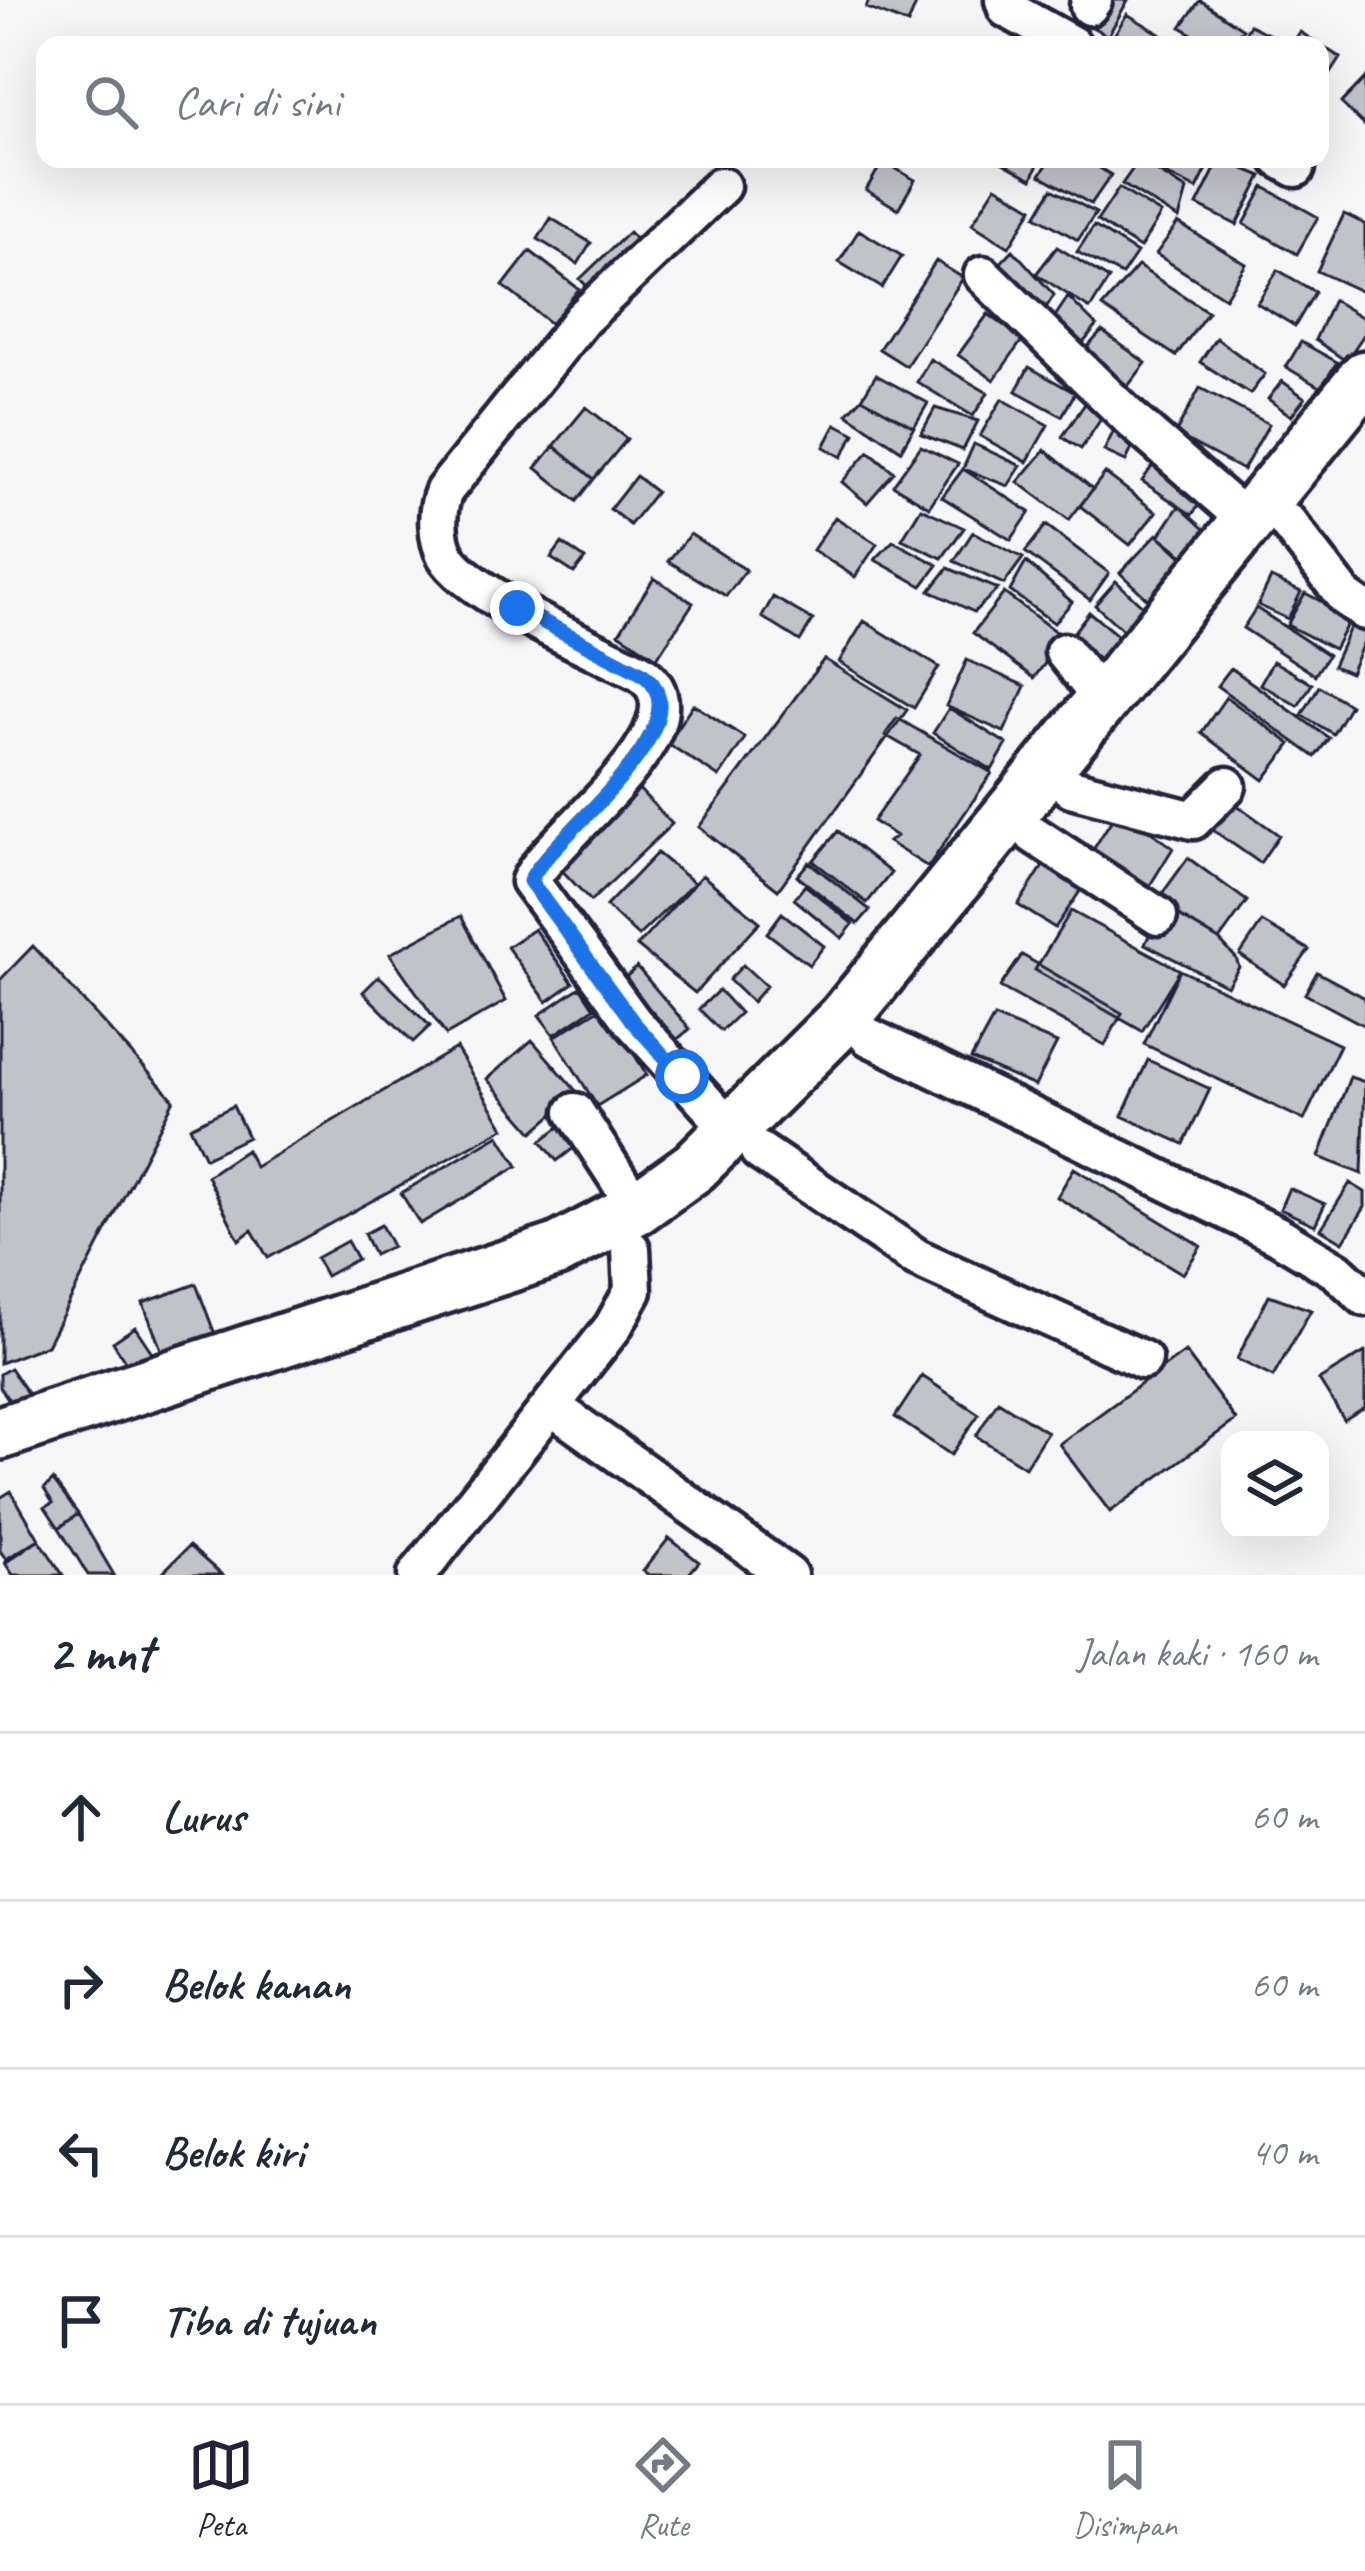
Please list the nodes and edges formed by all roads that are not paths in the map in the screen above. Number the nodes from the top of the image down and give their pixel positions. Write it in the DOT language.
graph roads {
  1 [pos="1004,0"];
  2 [pos="1056,36"];
  3 [pos="721,186"];
  4 [pos="983,275"];
  5 [pos="1365,377"];
  6 [pos="1351,427"];
  7 [pos="1269,522"];
  8 [pos="1365,611"];
  9 [pos="1064,652"];
  10 [pos="1087,746"];
  11 [pos="1227,786"];
  12 [pos="1034,835"];
  13 [pos="1158,916"];
  14 [pos="869,1037"];
  15 [pos="575,1112"];
  16 [pos="746,1141"];
  17 [pos="634,1228"];
  18 [pos="1365,1297"];
  19 [pos="1143,1360"];
  20 [pos="551,1406"];
  21 [pos="0,1433"];
  22 [pos="0,1465"];
  23 [pos="417,1575"];
  24 [pos="788,1575"];
  1 -- 2 [label="street"];
  3 -- 16 [label="street"];
  4 -- 7 [label="street"];
  5 -- 6 [label="highway"];
  6 -- 7 [label="highway"];
  7 -- 8 [label="street"];
  7 -- 10 [label="highway"];
  9 -- 10 [label="street"];
  10 -- 11 [label="street"];
  10 -- 12 [label="highway"];
  10 -- 16 [label="highway"];
  12 -- 13 [label="street"];
  12 -- 14 [label="highway"];
  14 -- 16 [label="highway"];
  14 -- 18 [label="street"];
  15 -- 17 [label="street"];
  16 -- 17 [label="highway"];
  16 -- 19 [label="street"];
  17 -- 20 [label="street"];
  17 -- 21 [label="highway"];
  17 -- 22 [label="highway"];
  20 -- 23 [label="street"];
  20 -- 24 [label="street"];
}
